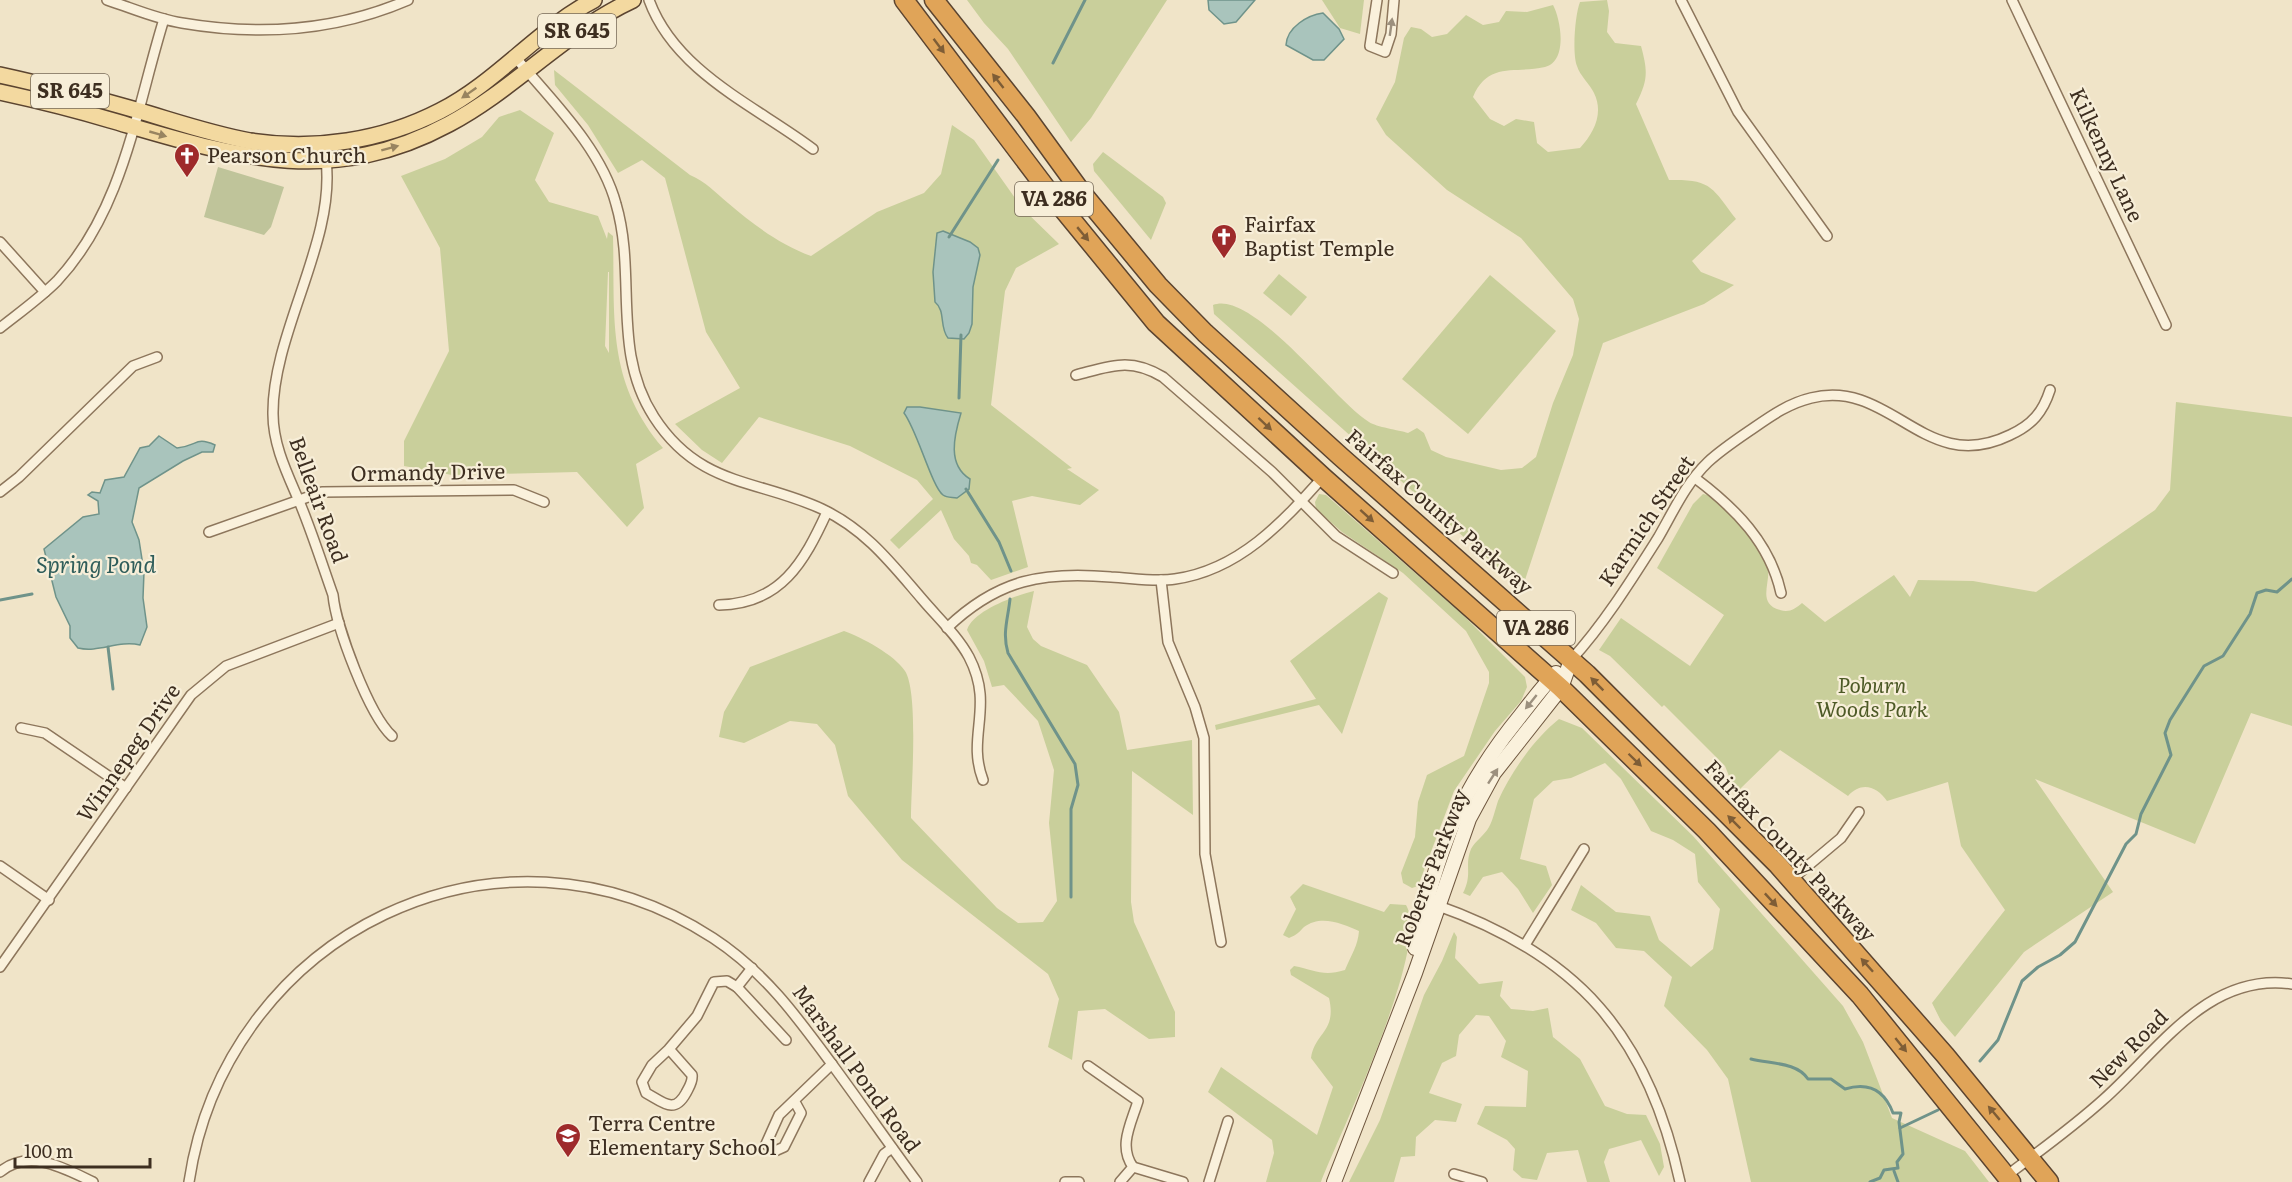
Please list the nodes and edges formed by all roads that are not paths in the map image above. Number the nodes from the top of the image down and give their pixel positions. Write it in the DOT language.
graph roads {
  1 [pos="107,0"];
  2 [pos="594,0"];
  3 [pos="633,0"];
  4 [pos="649,0"];
  5 [pos="904,0"];
  6 [pos="934,0"];
  7 [pos="944,0"];
  8 [pos="1377,0"];
  9 [pos="1394,0"];
  10 [pos="1681,0"];
  11 [pos="2012,0"];
  12 [pos="404,1"];
  13 [pos="164,19"];
  14 [pos="971,46"];
  15 [pos="516,58"];
  16 [pos="527,71"];
  17 [pos="0,75"];
  18 [pos="0,92"];
  19 [pos="139,111"];
  20 [pos="135,127"];
  21 [pos="813,149"];
  22 [pos="326,160"];
  23 [pos="1827,236"];
  24 [pos="0,242"];
  25 [pos="45,292"];
  26 [pos="2166,325"];
  27 [pos="0,328"];
  28 [pos="157,357"];
  29 [pos="1076,375"];
  30 [pos="2050,390"];
  31 [pos="1323,477"];
  32 [pos="1695,478"];
  33 [pos="0,492"];
  34 [pos="298,500"];
  35 [pos="1301,501"];
  36 [pos="544,502"];
  37 [pos="827,512"];
  38 [pos="209,532"];
  39 [pos="1393,573"];
  40 [pos="1161,580"];
  41 [pos="1781,593"];
  42 [pos="719,605"];
  43 [pos="339,623"];
  44 [pos="947,628"];
  45 [pos="1571,660"];
  46 [pos="1555,684"];
  47 [pos="21,728"];
  48 [pos="392,736"];
  49 [pos="983,780"];
  50 [pos="126,788"];
  51 [pos="1859,812"];
  52 [pos="1584,849"];
  53 [pos="0,866"];
  54 [pos="1791,880"];
  55 [pos="49,900"];
  56 [pos="1432,903"];
  57 [pos="1221,942"];
  58 [pos="1526,945"];
  59 [pos="0,967"];
  60 [pos="752,968"];
  61 [pos="2292,984"];
  62 [pos="737,987"];
  63 [pos="786,1040"];
  64 [pos="669,1049"];
  65 [pos="832,1064"];
  66 [pos="1088,1066"];
  67 [pos="795,1102"];
  68 [pos="1228,1120"];
  69 [pos="892,1148"];
  70 [pos="2031,1158"];
  71 [pos="1133,1167"];
  72 [pos="0,1172"];
  73 [pos="1454,1174"];
  74 [pos="2009,1179"];
  75 [pos="93,1182"];
  76 [pos="189,1182"];
  77 [pos="869,1182"];
  78 [pos="917,1182"];
  79 [pos="1065,1182"];
  80 [pos="1079,1182"];
  81 [pos="1120,1182"];
  82 [pos="1183,1182"];
  83 [pos="1209,1182"];
  84 [pos="1334,1182"];
  85 [pos="1482,1182"];
  86 [pos="1678,1182"];
  87 [pos="2049,1182"];
  1 -- 13 [label="street"];
  2 -- 15 [label="main road, SR 645"];
  3 -- 16 [label="main road, SR 645"];
  4 -- 21 [label="street"];
  5 -- 31 [label="highway, VA 286, one-way"];
  6 -- 14 [label="highway, Fairfax County Parkway / VA 286"];
  7 -- 14 [label="highway"];
  8 -- 9 [label="street, one-way"];
  10 -- 23 [label="street"];
  11 -- 26 [label="street, Kilkenny Lane"];
  12 -- 13 [label="street"];
  13 -- 19 [label="street"];
  45 -- 14 [label="highway, Fairfax County Parkway / VA 286, one-way"];
  15 -- 16 [label="street"];
  15 -- 19 [label="main road, SR 645, one-way"];
  22 -- 16 [label="main road, SR 645, one-way"];
  16 -- 37 [label="street"];
  17 -- 19 [label="main road, SR 645"];
  18 -- 20 [label="main road, SR 645"];
  19 -- 20 [label="street"];
  20 -- 22 [label="main road, SR 645, one-way"];
  20 -- 25 [label="street"];
  22 -- 34 [label="street, Belleair Road"];
  24 -- 25 [label="street"];
  25 -- 27 [label="street"];
  28 -- 33 [label="street"];
  29 -- 35 [label="street"];
  30 -- 32 [label="street, Karmich Street"];
  31 -- 35 [label="street"];
  31 -- 46 [label="highway, VA 286, one-way"];
  32 -- 41 [label="street"];
  32 -- 45 [label="street, Karmich Street"];
  34 -- 36 [label="street, Ormandy Drive"];
  34 -- 38 [label="street, Ormandy Drive"];
  34 -- 43 [label="street, Belleair Road"];
  35 -- 39 [label="street"];
  35 -- 40 [label="street"];
  37 -- 42 [label="street"];
  37 -- 44 [label="street"];
  40 -- 44 [label="street"];
  40 -- 57 [label="street"];
  43 -- 48 [label="street, Belleair Road"];
  43 -- 50 [label="street, Winnepeg Drive"];
  44 -- 49 [label="street"];
  45 -- 46 [label="main road, Roberts Parkway"];
  54 -- 45 [label="highway, Fairfax County Parkway / VA 286, one-way"];
  46 -- 56 [label="main road, Roberts Parkway"];
  46 -- 74 [label="highway, VA 286, one-way"];
  47 -- 50 [label="street"];
  50 -- 55 [label="street, Winnepeg Drive"];
  51 -- 54 [label="street"];
  52 -- 58 [label="street"];
  53 -- 55 [label="street"];
  70 -- 54 [label="highway, Fairfax County Parkway / VA 286, one-way"];
  55 -- 59 [label="street, Winnepeg Drive"];
  56 -- 58 [label="street"];
  56 -- 84 [label="main road, Roberts Parkway"];
  58 -- 86 [label="street"];
  60 -- 62 [label="street"];
  60 -- 65 [label="street, Marshall Pond Road"];
  60 -- 76 [label="street, Marshall Pond Road"];
  61 -- 70 [label="street, New Road"];
  62 -- 63 [label="street"];
  62 -- 64 [label="street"];
  64 -- 64 [label="street"];
  65 -- 67 [label="street"];
  65 -- 69 [label="street, Marshall Pond Road"];
  66 -- 71 [label="street"];
  67 -- 67 [label="street"];
  68 -- 83 [label="street"];
  69 -- 77 [label="street"];
  69 -- 78 [label="street, Marshall Pond Road"];
  70 -- 74 [label="street, New Road"];
  70 -- 87 [label="highway, Fairfax County Parkway / VA 286"];
  71 -- 81 [label="street"];
  71 -- 82 [label="street"];
  72 -- 75 [label="street"];
  73 -- 85 [label="street"];
  79 -- 80 [label="street"];
}
